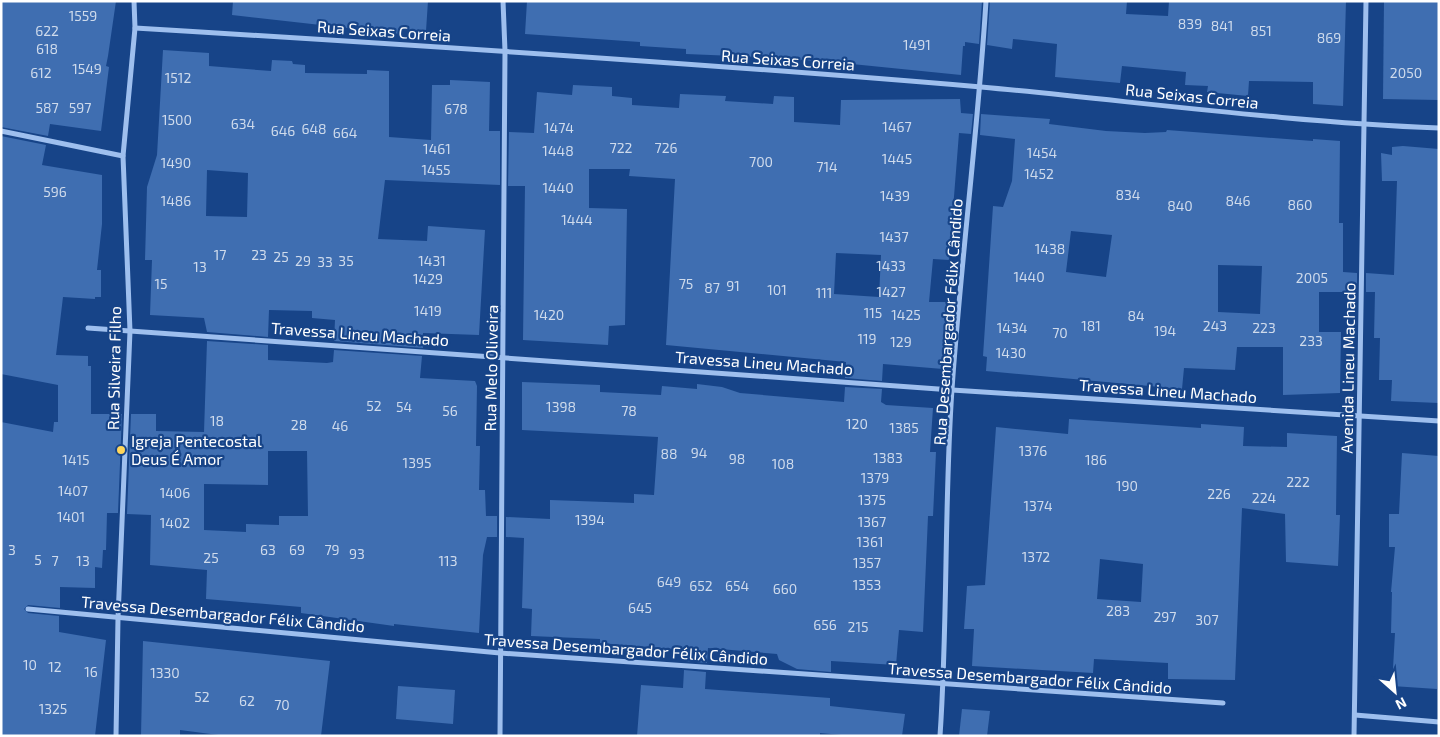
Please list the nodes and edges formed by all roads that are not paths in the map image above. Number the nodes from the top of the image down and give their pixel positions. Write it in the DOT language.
graph roads {
  1 [pos="134,1"];
  2 [pos="503,1"];
  3 [pos="986,1"];
  4 [pos="1366,1"];
  5 [pos="135,28"];
  6 [pos="505,51"];
  7 [pos="981,87"];
  8 [pos="1364,125"];
  9 [pos="1439,128"];
  10 [pos="1,131"];
  11 [pos="123,156"];
  12 [pos="88,328"];
  13 [pos="130,330"];
  14 [pos="504,356"];
  15 [pos="952,390"];
  16 [pos="1359,416"];
  17 [pos="1439,421"];
  18 [pos="28,609"];
  19 [pos="118,618"];
  20 [pos="500,653"];
  21 [pos="944,685"];
  22 [pos="1222,703"];
  23 [pos="1354,715"];
  24 [pos="1439,722"];
  25 [pos="116,736"];
  26 [pos="500,736"];
  27 [pos="940,736"];
  28 [pos="1354,736"];
  1 -- 5 [label="street, Rua Silveira Filho"];
  2 -- 6 [label="street, Rua Melo Oliveira"];
  3 -- 7 [label="street, Rua Desembargador Félix Cândido"];
  4 -- 8 [label="street, Avenida Lineu Machado"];
  5 -- 6 [label="street, Rua Seixas Correia"];
  5 -- 11 [label="street, Rua Silveira Filho"];
  6 -- 7 [label="street, Rua Seixas Correia"];
  6 -- 14 [label="street, Rua Melo Oliveira"];
  7 -- 8 [label="street, Rua Seixas Correia"];
  7 -- 15 [label="street, Rua Desembargador Félix Cândido"];
  8 -- 9 [label="street, Rua Seixas Correia"];
  8 -- 16 [label="street, Avenida Lineu Machado"];
  10 -- 11 [label="street"];
  11 -- 13 [label="street, Rua Silveira Filho"];
  12 -- 13 [label="street, Travessa Lineu Machado"];
  13 -- 14 [label="street, Travessa Lineu Machado"];
  13 -- 19 [label="street, Rua Silveira Filho"];
  14 -- 15 [label="street, Travessa Lineu Machado"];
  14 -- 20 [label="street, Rua Melo Oliveira"];
  15 -- 16 [label="street, Travessa Lineu Machado"];
  15 -- 21 [label="street, Rua Desembargador Félix Cândido"];
  16 -- 17 [label="street, Travessa Lineu Machado"];
  16 -- 23 [label="street, Avenida Lineu Machado"];
  18 -- 19 [label="street, Travessa Desembargador Félix Cândido"];
  19 -- 20 [label="street, Travessa Desembargador Félix Cândido"];
  19 -- 25 [label="street, Rua Silveira Filho"];
  20 -- 21 [label="street, Travessa Desembargador Félix Cândido"];
  20 -- 26 [label="street, Rua Melo Oliveira"];
  21 -- 22 [label="street, Travessa Desembargador Félix Cândido"];
  21 -- 27 [label="street, Rua Desembargador Félix Cândido"];
  23 -- 24 [label="street"];
  23 -- 28 [label="street, Avenida Lineu Machado"];
}
